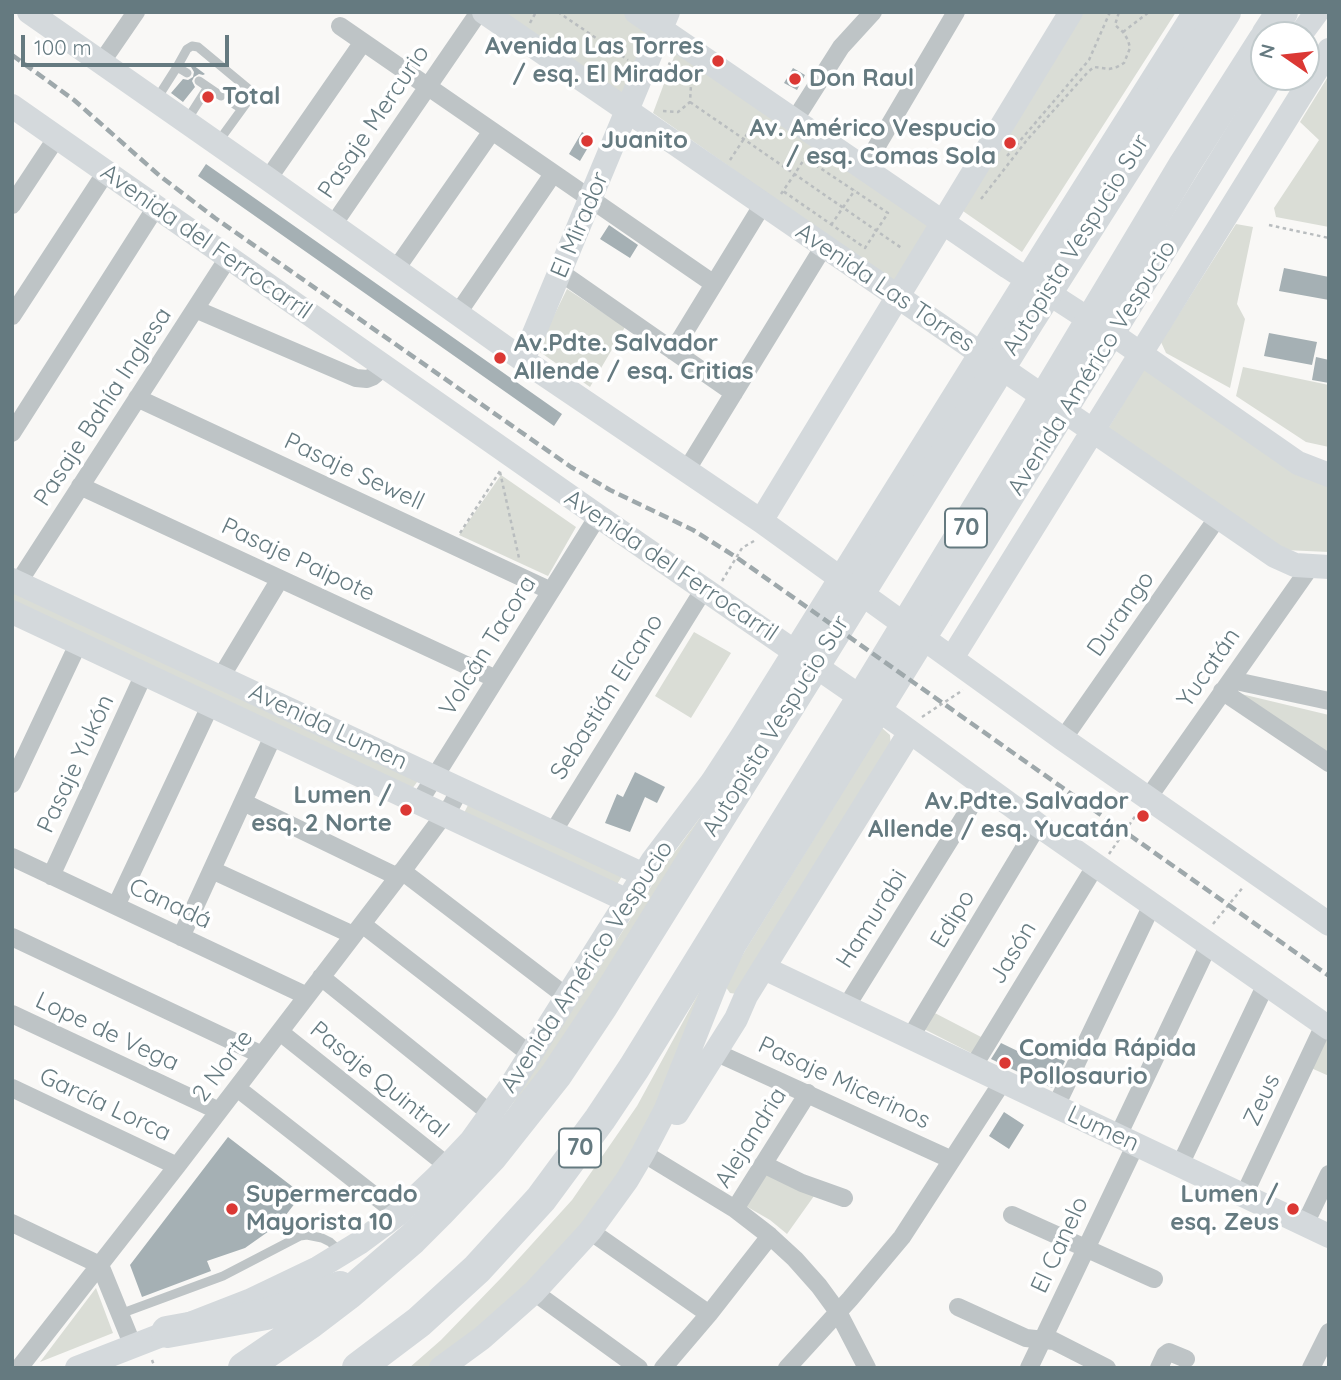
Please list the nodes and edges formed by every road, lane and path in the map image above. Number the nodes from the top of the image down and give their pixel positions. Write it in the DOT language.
graph roads {
  1 [pos="136,12"];
  2 [pos="481,12"];
  3 [pos="558,12"];
  4 [pos="636,12"];
  5 [pos="956,12"];
  6 [pos="1071,12"];
  7 [pos="1110,12"];
  8 [pos="1119,12"];
  9 [pos="1149,12"];
  10 [pos="1195,12"];
  11 [pos="1225,12"];
  12 [pos="868,13"];
  13 [pos="45,17"];
  14 [pos="665,21"];
  15 [pos="340,26"];
  16 [pos="1123,32"];
  17 [pos="363,42"];
  18 [pos="1327,55"];
  19 [pos="631,62"];
  20 [pos="1250,62"];
  21 [pos="101,63"];
  22 [pos="668,63"];
  23 [pos="177,67"];
  24 [pos="187,73"];
  25 [pos="199,81"];
  26 [pos="208,87"];
  27 [pos="428,87"];
  28 [pos="1263,91"];
  29 [pos="221,96"];
  30 [pos="155,100"];
  31 [pos="690,102"];
  32 [pos="768,103"];
  33 [pos="12,106"];
  34 [pos="657,107"];
  35 [pos="627,111"];
  36 [pos="794,121"];
  37 [pos="186,122"];
  38 [pos="492,131"];
  39 [pos="57,138"];
  40 [pos="743,140"];
  41 [pos="217,144"];
  42 [pos="1004,159"];
  43 [pos="106,172"];
  44 [pos="553,174"];
  45 [pos="720,174"];
  46 [pos="794,175"];
  47 [pos="862,177"];
  48 [pos="268,179"];
  49 [pos="590,200"];
  50 [pos="773,201"];
  51 [pos="977,204"];
  52 [pos="12,205"];
  53 [pos="156,207"];
  54 [pos="842,208"];
  55 [pos="943,222"];
  56 [pos="333,225"];
  57 [pos="1269,225"];
  58 [pos="876,231"];
  59 [pos="825,238"];
  60 [pos="1329,238"];
  61 [pos="911,254"];
  62 [pos="228,258"];
  63 [pos="396,269"];
  64 [pos="560,272"];
  65 [pos="714,284"];
  66 [pos="898,296"];
  67 [pos="195,309"];
  68 [pos="458,313"];
  69 [pos="12,316"];
  70 [pos="1132,348"];
  71 [pos="673,351"];
  72 [pos="523,360"];
  73 [pos="384,367"];
  74 [pos="734,393"];
  75 [pos="137,398"];
  76 [pos="1084,424"];
  77 [pos="12,433"];
  78 [pos="686,471"];
  79 [pos="1329,475"];
  80 [pos="80,486"];
  81 [pos="598,516"];
  82 [pos="1218,517"];
  83 [pos="767,525"];
  84 [pos="452,545"];
  85 [pos="519,560"];
  86 [pos="1320,567"];
  87 [pos="280,579"];
  88 [pos="15,581"];
  89 [pos="551,591"];
  90 [pos="709,593"];
  91 [pos="13,615"];
  92 [pos="79,642"];
  93 [pos="945,653"];
  94 [pos="145,674"];
  95 [pos="221,677"];
  96 [pos="980,678"];
  97 [pos="496,679"];
  98 [pos="1226,685"];
  99 [pos="1329,701"];
  100 [pos="211,705"];
  101 [pos="904,728"];
  102 [pos="274,734"];
  103 [pos="1063,739"];
  104 [pos="1329,763"];
  105 [pos="435,777"];
  106 [pos="12,784"];
  107 [pos="984,785"];
  108 [pos="460,789"];
  109 [pos="1145,796"];
  110 [pos="243,802"];
  111 [pos="419,802"];
  112 [pos="444,814"];
  113 [pos="1038,825"];
  114 [pos="552,832"];
  115 [pos="12,858"];
  116 [pos="1096,865"];
  117 [pos="212,870"];
  118 [pos="1254,872"];
  119 [pos="400,874"];
  120 [pos="643,875"];
  121 [pos="51,876"];
  122 [pos="628,901"];
  123 [pos="1152,905"];
  124 [pos="116,906"];
  125 [pos="1329,924"];
  126 [pos="358,930"];
  127 [pos="12,937"];
  128 [pos="181,937"];
  129 [pos="1205,942"];
  130 [pos="764,968"];
  131 [pos="321,978"];
  132 [pos="716,982"];
  133 [pos="1266,984"];
  134 [pos="307,996"];
  135 [pos="746,996"];
  136 [pos="567,998"];
  137 [pos="846,1007"];
  138 [pos="12,1014"];
  139 [pos="1327,1026"];
  140 [pos="280,1032"];
  141 [pos="910,1038"];
  142 [pos="715,1052"];
  143 [pos="262,1055"];
  144 [pos="531,1055"];
  145 [pos="973,1067"];
  146 [pos="1003,1081"];
  147 [pos="12,1088"];
  148 [pos="237,1088"];
  149 [pos="808,1093"];
  150 [pos="1056,1106"];
  151 [pos="219,1111"];
  152 [pos="491,1114"];
  153 [pos="1127,1140"];
  154 [pos="643,1153"];
  155 [pos="952,1160"];
  156 [pos="763,1164"];
  157 [pos="1180,1165"];
  158 [pos="177,1166"];
  159 [pos="448,1166"];
  160 [pos="1329,1174"];
  161 [pos="1244,1195"];
  162 [pos="844,1198"];
  163 [pos="735,1209"];
  164 [pos="398,1214"];
  165 [pos="1012,1215"];
  166 [pos="12,1223"];
  167 [pos="1305,1224"];
  168 [pos="590,1231"];
  169 [pos="770,1236"];
  170 [pos="1329,1236"];
  171 [pos="1086,1249"];
  172 [pos="342,1253"];
  173 [pos="384,1264"];
  174 [pos="100,1265"];
  175 [pos="477,1269"];
  176 [pos="1154,1279"];
  177 [pos="534,1293"];
  178 [pos="958,1307"];
  179 [pos="838,1312"];
  180 [pos="120,1314"];
  181 [pos="709,1314"];
  182 [pos="167,1332"];
  183 [pos="1329,1332"];
  184 [pos="1042,1340"];
  185 [pos="133,1346"];
  186 [pos="1186,1359"];
  187 [pos="455,1365"];
  188 [pos="19,1368"];
  189 [pos="77,1368"];
  190 [pos="244,1368"];
  191 [pos="358,1368"];
  192 [pos="390,1368"];
  193 [pos="639,1368"];
  194 [pos="663,1368"];
  195 [pos="787,1368"];
  196 [pos="867,1368"];
  197 [pos="1029,1368"];
  198 [pos="1108,1368"];
  199 [pos="1159,1368"];
  200 [pos="1311,1368"];
  1 -- 21 [label="street"];
  2 -- 27 [label="street, Pasaje Mercurio"];
  2 -- 35 [label="street, Avenida Las Torres"];
  3 -- 19 [label="path"];
  4 -- 14 [label="street"];
  5 -- 47 [label="street"];
  6 -- 55 [label="street"];
  7 -- 42 [label="path"];
  8 -- 16 [label="path"];
  9 -- 16 [label="path"];
  10 -- 120 [label="street, Avenida Américo Vespucio"];
  11 -- 173 [label="highway, Autopista Vespucio Sur / 70"];
  12 -- 36 [label="street"];
  13 -- 21 [label="street"];
  14 -- 32 [label="street"];
  14 -- 35 [label="street, El Mirador"];
  15 -- 17 [label="street"];
  16 -- 51 [label="path"];
  17 -- 27 [label="street"];
  17 -- 48 [label="street"];
  18 -- 70 [label="street, Avenida Américo Vespucio"];
  20 -- 175 [label="highway, Autopista Vespucio Sur / 70"];
  21 -- 30 [label="street"];
  22 -- 31 [label="path"];
  23 -- 24 [label="lane"];
  23 -- 30 [label="lane"];
  23 -- 41 [label="lane"];
  25 -- 26 [label="lane"];
  26 -- 29 [label="lane"];
  26 -- 37 [label="lane"];
  27 -- 38 [label="street"];
  27 -- 56 [label="street, Pasaje Mercurio"];
  28 -- 132 [label="street, Avenida Américo Vespucio"];
  30 -- 37 [label="street"];
  31 -- 34 [label="path"];
  31 -- 40 [label="path"];
  32 -- 36 [label="street"];
  32 -- 40 [label="path"];
  33 -- 39 [label="street, Avenida del Ferrocarril"];
  35 -- 45 [label="street, Avenida Las Torres"];
  35 -- 49 [label="street, El Mirador"];
  36 -- 47 [label="street"];
  37 -- 41 [label="street"];
  38 -- 44 [label="street"];
  38 -- 63 [label="street"];
  39 -- 43 [label="street, Avenida del Ferrocarril"];
  39 -- 52 [label="street"];
  40 -- 45 [label="path"];
  40 -- 46 [label="path"];
  41 -- 48 [label="street"];
  43 -- 53 [label="street, Avenida del Ferrocarril"];
  43 -- 69 [label="street"];
  44 -- 49 [label="street"];
  44 -- 68 [label="street"];
  45 -- 50 [label="street, Avenida Las Torres"];
  46 -- 47 [label="path"];
  46 -- 50 [label="path"];
  46 -- 54 [label="path"];
  47 -- 54 [label="path"];
  47 -- 55 [label="street"];
  47 -- 58 [label="path"];
  48 -- 56 [label="street"];
  49 -- 64 [label="street, El Mirador"];
  49 -- 65 [label="street"];
  50 -- 59 [label="street, Avenida Las Torres"];
  50 -- 59 [label="path"];
  50 -- 65 [label="street"];
  53 -- 62 [label="street, Avenida del Ferrocarril"];
  53 -- 77 [label="street"];
  54 -- 58 [label="path"];
  54 -- 59 [label="path"];
  55 -- 66 [label="street"];
  55 -- 70 [label="street"];
  56 -- 63 [label="street"];
  57 -- 60 [label="path"];
  58 -- 59 [label="path"];
  58 -- 61 [label="path"];
  59 -- 66 [label="street, Avenida Las Torres"];
  59 -- 74 [label="street"];
  62 -- 67 [label="street, Pasaje Bahía Inglesa"];
  62 -- 73 [label="street, Avenida del Ferrocarril"];
  63 -- 68 [label="street"];
  64 -- 71 [label="street"];
  64 -- 72 [label="street, El Mirador"];
  65 -- 71 [label="street"];
  66 -- 76 [label="street, Avenida Las Torres"];
  66 -- 83 [label="street"];
  67 -- 73 [label="street"];
  67 -- 75 [label="street, Pasaje Bahía Inglesa"];
  68 -- 72 [label="street"];
  70 -- 76 [label="street, Avenida Américo Vespucio"];
  70 -- 79 [label="street"];
  71 -- 74 [label="street"];
  72 -- 78 [label="street"];
  73 -- 81 [label="street, Avenida del Ferrocarril"];
  74 -- 78 [label="street"];
  75 -- 80 [label="street, Pasaje Bahía Inglesa"];
  75 -- 84 [label="street, Pasaje Sewell"];
  76 -- 82 [label="street, Avenida Las Torres"];
  76 -- 93 [label="street, Avenida Américo Vespucio"];
  78 -- 83 [label="street"];
  80 -- 87 [label="street, Pasaje Paipote"];
  80 -- 88 [label="street, Pasaje Bahía Inglesa"];
  81 -- 89 [label="street, Volcán Tacora"];
  81 -- 90 [label="street, Avenida del Ferrocarril"];
  82 -- 86 [label="street, Avenida Las Torres"];
  82 -- 103 [label="street, Durango"];
  83 -- 90 [label="path"];
  83 -- 93 [label="street"];
  84 -- 85 [label="path"];
  84 -- 89 [label="street, Pasaje Sewell"];
  86 -- 98 [label="street, Yucatán"];
  87 -- 95 [label="street"];
  87 -- 97 [label="street, Pasaje Paipote"];
  88 -- 95 [label="street, Avenida Lumen"];
  89 -- 97 [label="street, Volcán Tacora"];
  90 -- 101 [label="street, Avenida del Ferrocarril"];
  90 -- 114 [label="street, Sebastián Elcano"];
  91 -- 92 [label="street, Avenida Lumen"];
  92 -- 94 [label="street, Avenida Lumen"];
  92 -- 106 [label="street"];
  93 -- 96 [label="street"];
  94 -- 100 [label="street, Avenida Lumen"];
  94 -- 121 [label="street, Pasaje Yukón"];
  95 -- 105 [label="street, Avenida Lumen"];
  96 -- 101 [label="path"];
  96 -- 103 [label="street"];
  97 -- 105 [label="street, Volcán Tacora"];
  98 -- 99 [label="street"];
  98 -- 104 [label="street"];
  98 -- 109 [label="street, Yucatán"];
  100 -- 102 [label="street, Avenida Lumen"];
  100 -- 124 [label="street"];
  101 -- 107 [label="street, Avenida del Ferrocarril"];
  101 -- 130 [label="street, Avenida Américo Vespucio"];
  102 -- 110 [label="street"];
  102 -- 111 [label="street, Avenida Lumen"];
  103 -- 109 [label="street"];
  105 -- 108 [label="street, Avenida Lumen"];
  105 -- 111 [label="street, Volcán Tacora"];
  107 -- 113 [label="street, Avenida del Ferrocarril"];
  107 -- 137 [label="street, Hamurabi"];
  108 -- 112 [label="street, 2 Norte"];
  108 -- 114 [label="street, Avenida Lumen"];
  109 -- 116 [label="path"];
  109 -- 118 [label="street"];
  110 -- 117 [label="street"];
  110 -- 119 [label="street"];
  111 -- 112 [label="street, Avenida Lumen"];
  112 -- 119 [label="street, 2 Norte"];
  112 -- 122 [label="street, Avenida Lumen"];
  113 -- 116 [label="street, Avenida del Ferrocarril"];
  113 -- 141 [label="street, Edipo"];
  114 -- 120 [label="street, Avenida Lumen"];
  115 -- 121 [label="street, Canadá"];
  116 -- 123 [label="street, Avenida del Ferrocarril"];
  116 -- 145 [label="street, Jasón"];
  117 -- 126 [label="street"];
  117 -- 128 [label="street"];
  118 -- 125 [label="street"];
  118 -- 129 [label="path"];
  119 -- 126 [label="street, 2 Norte"];
  119 -- 136 [label="street"];
  120 -- 122 [label="street, Avenida Américo Vespucio"];
  121 -- 124 [label="street, Canadá"];
  122 -- 136 [label="street, Avenida Américo Vespucio"];
  123 -- 129 [label="street, Avenida del Ferrocarril"];
  123 -- 150 [label="street"];
  124 -- 128 [label="street, Canadá"];
  126 -- 131 [label="street, 2 Norte"];
  126 -- 144 [label="street"];
  127 -- 143 [label="street"];
  128 -- 134 [label="street, Canadá"];
  129 -- 133 [label="street, Avenida del Ferrocarril"];
  129 -- 153 [label="street, El Canelo"];
  130 -- 135 [label="street, Avenida Américo Vespucio"];
  130 -- 137 [label="street, Lumen"];
  131 -- 134 [label="street, 2 Norte"];
  131 -- 152 [label="street"];
  132 -- 135 [label="street"];
  132 -- 154 [label="street, Avenida Américo Vespucio"];
  133 -- 139 [label="street, Avenida del Ferrocarril"];
  133 -- 157 [label="street"];
  134 -- 140 [label="street, 2 Norte"];
  135 -- 142 [label="street, Avenida Américo Vespucio"];
  136 -- 144 [label="street, Avenida Américo Vespucio"];
  137 -- 141 [label="street, Lumen"];
  138 -- 151 [label="street, Lope de Vega"];
  139 -- 161 [label="street, Zeus"];
  140 -- 143 [label="street, 2 Norte"];
  140 -- 159 [label="street, Pasaje Quintral"];
  141 -- 145 [label="street, Lumen"];
  142 -- 149 [label="street, Pasaje Micerinos"];
  142 -- 154 [label="street, Avenida Américo Vespucio"];
  143 -- 148 [label="street, 2 Norte"];
  144 -- 152 [label="street, Avenida Américo Vespucio"];
  145 -- 146 [label="street, Lumen"];
  146 -- 150 [label="street, Lumen"];
  146 -- 155 [label="street"];
  147 -- 158 [label="street, García Lorca"];
  148 -- 151 [label="street, 2 Norte"];
  148 -- 164 [label="street"];
  149 -- 155 [label="street, Pasaje Micerinos"];
  149 -- 156 [label="street, Alejandria"];
  150 -- 153 [label="street, Lumen"];
  151 -- 158 [label="street, 2 Norte"];
  152 -- 159 [label="street, Avenida Américo Vespucio"];
  153 -- 157 [label="street, Lumen"];
  153 -- 171 [label="street, El Canelo"];
  154 -- 163 [label="street"];
  154 -- 168 [label="street, Avenida Américo Vespucio"];
  155 -- 179 [label="street"];
  156 -- 162 [label="street"];
  156 -- 163 [label="street, Alejandria"];
  157 -- 161 [label="street, Lumen"];
  158 -- 174 [label="street, 2 Norte"];
  159 -- 164 [label="street, Avenida Américo Vespucio"];
  160 -- 167 [label="street"];
  161 -- 167 [label="street, Lumen"];
  163 -- 169 [label="street"];
  164 -- 172 [label="street, Avenida Américo Vespucio"];
  165 -- 171 [label="street"];
  166 -- 174 [label="street"];
  167 -- 170 [label="street, Lumen"];
  168 -- 177 [label="street, Avenida Américo Vespucio"];
  168 -- 181 [label="street"];
  169 -- 179 [label="street"];
  169 -- 181 [label="street"];
  171 -- 176 [label="street"];
  171 -- 184 [label="street, El Canelo"];
  172 -- 180 [label="lane"];
  172 -- 182 [label="street, Avenida Américo Vespucio"];
  173 -- 182 [label="highway"];
  173 -- 190 [label="highway, Autopista Vespucio Sur / 70"];
  174 -- 180 [label="street"];
  174 -- 188 [label="street, 2 Norte"];
  175 -- 191 [label="highway, Autopista Vespucio Sur / 70"];
  175 -- 192 [label="highway"];
  177 -- 187 [label="street, Avenida Américo Vespucio"];
  177 -- 193 [label="street"];
  178 -- 184 [label="street"];
  179 -- 195 [label="street"];
  179 -- 196 [label="street"];
  180 -- 185 [label="street"];
  181 -- 194 [label="street"];
  182 -- 185 [label="street, Avenida Américo Vespucio"];
  183 -- 200 [label="street"];
  184 -- 197 [label="street, El Canelo"];
  184 -- 198 [label="street"];
  185 -- 189 [label="street, Avenida Américo Vespucio"];
  186 -- 199 [label="street"];
}
